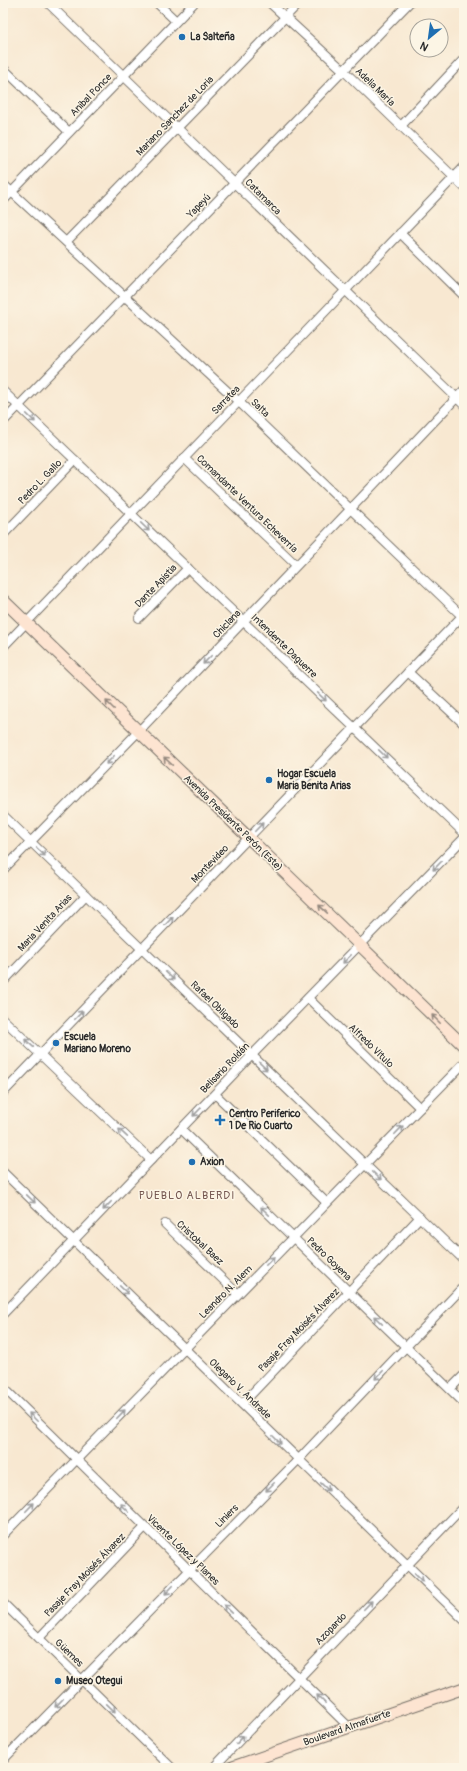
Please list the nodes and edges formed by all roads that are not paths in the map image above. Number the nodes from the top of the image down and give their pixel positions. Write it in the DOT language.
graph roads {
  1 [pos="48,3"];
  2 [pos="157,3"];
  3 [pos="194,3"];
  4 [pos="270,3"];
  5 [pos="299,3"];
  6 [pos="409,3"];
  7 [pos="286,17"];
  8 [pos="176,21"];
  9 [pos="464,59"];
  10 [pos="3,68"];
  11 [pos="344,71"];
  12 [pos="123,76"];
  13 [pos="401,126"];
  14 [pos="178,128"];
  15 [pos="68,132"];
  16 [pos="464,167"];
  17 [pos="454,177"];
  18 [pos="235,183"];
  19 [pos="3,184"];
  20 [pos="464,187"];
  21 [pos="11,192"];
  22 [pos="3,201"];
  23 [pos="400,233"];
  24 [pos="66,242"];
  25 [pos="344,290"];
  26 [pos="125,296"];
  27 [pos="464,296"];
  28 [pos="464,390"];
  29 [pos="3,391"];
  30 [pos="456,398"];
  31 [pos="238,401"];
  32 [pos="464,405"];
  33 [pos="18,406"];
  34 [pos="3,422"];
  35 [pos="184,458"];
  36 [pos="75,460"];
  37 [pos="350,509"];
  38 [pos="130,513"];
  39 [pos="3,535"];
  40 [pos="296,565"];
  41 [pos="188,568"];
  42 [pos="3,600"];
  43 [pos="463,616"];
  44 [pos="139,618"];
  45 [pos="243,621"];
  46 [pos="27,623"];
  47 [pos="3,647"];
  48 [pos="408,672"];
  49 [pos="464,724"];
  50 [pos="354,728"];
  51 [pos="138,732"];
  52 [pos="3,815"];
  53 [pos="464,832"];
  54 [pos="249,838"];
  55 [pos="464,838"];
  56 [pos="31,842"];
  57 [pos="3,870"];
  58 [pos="86,895"];
  59 [pos="361,945"];
  60 [pos="142,949"];
  61 [pos="3,982"];
  62 [pos="308,998"];
  63 [pos="3,1019"];
  64 [pos="464,1046"];
  65 [pos="40,1055"];
  66 [pos="252,1055"];
  67 [pos="464,1063"];
  68 [pos="3,1093"];
  69 [pos="215,1094"];
  70 [pos="420,1108"];
  71 [pos="181,1129"];
  72 [pos="151,1160"];
  73 [pos="365,1164"];
  74 [pos="3,1172"];
  75 [pos="327,1203"];
  76 [pos="420,1218"];
  77 [pos="165,1224"];
  78 [pos="293,1238"];
  79 [pos="74,1241"];
  80 [pos="464,1260"];
  81 [pos="464,1286"];
  82 [pos="349,1292"];
  83 [pos="238,1294"];
  84 [pos="3,1314"];
  85 [pos="406,1347"];
  86 [pos="184,1349"];
  87 [pos="464,1375"];
  88 [pos="3,1388"];
  89 [pos="450,1389"];
  90 [pos="464,1403"];
  91 [pos="242,1404"];
  92 [pos="76,1460"];
  93 [pos="298,1460"];
  94 [pos="464,1506"];
  95 [pos="145,1527"];
  96 [pos="3,1535"];
  97 [pos="406,1566"];
  98 [pos="188,1570"];
  99 [pos="3,1603"];
  100 [pos="464,1620"];
  101 [pos="39,1638"];
  102 [pos="298,1677"];
  103 [pos="82,1680"];
  104 [pos="464,1688"];
  105 [pos="349,1727"];
  106 [pos="3,1760"];
  107 [pos="172,1768"];
  108 [pos="213,1768"];
  109 [pos="230,1768"];
  1 -- 12 [label="street, Catamarca"];
  2 -- 8 [label="street"];
  3 -- 8 [label="street, Anibal Ponce"];
  4 -- 7 [label="street, Adelia María"];
  5 -- 7 [label="street, Mariano Sanchez de Loria"];
  6 -- 11 [label="street, Yapeyú"];
  7 -- 11 [label="street, Adelia María"];
  7 -- 14 [label="street, Mariano Sanchez de Loria"];
  8 -- 12 [label="street, Anibal Ponce"];
  9 -- 13 [label="street"];
  10 -- 15 [label="street"];
  11 -- 13 [label="street, Adelia María"];
  11 -- 18 [label="street, Yapeyú"];
  12 -- 14 [label="street, Catamarca"];
  12 -- 15 [label="street, Anibal Ponce"];
  13 -- 17 [label="street, Adelia María"];
  14 -- 18 [label="street, Catamarca"];
  14 -- 24 [label="street, Mariano Sanchez de Loria"];
  15 -- 21 [label="street, Anibal Ponce"];
  16 -- 17 [label="street, Sarratea"];
  17 -- 20 [label="street, Adelia María"];
  17 -- 23 [label="street, Sarratea"];
  18 -- 25 [label="street, Catamarca"];
  18 -- 26 [label="street, Yapeyú"];
  19 -- 21 [label="street, Salta"];
  21 -- 22 [label="street, Anibal Ponce"];
  21 -- 24 [label="street, Salta"];
  23 -- 25 [label="street, Sarratea"];
  23 -- 27 [label="street"];
  24 -- 26 [label="street, Salta"];
  25 -- 30 [label="street, Catamarca"];
  25 -- 31 [label="street, Sarratea"];
  26 -- 31 [label="street, Salta"];
  26 -- 33 [label="street, Yapeyú"];
  28 -- 30 [label="street, Chiclana"];
  29 -- 33 [label="street, Intendente Daguerre"];
  30 -- 32 [label="street, Catamarca"];
  30 -- 37 [label="street, Chiclana"];
  31 -- 35 [label="street, Sarratea"];
  31 -- 37 [label="street, Salta"];
  33 -- 34 [label="street, Yapeyú"];
  33 -- 36 [label="street, Intendente Daguerre, one-way"];
  35 -- 38 [label="street, Sarratea"];
  35 -- 40 [label="street, Comandante Ventura Echeverría"];
  36 -- 38 [label="street, Intendente Daguerre"];
  36 -- 39 [label="street, Pedro L. Gallo"];
  37 -- 40 [label="street, Chiclana"];
  37 -- 43 [label="street, Salta"];
  38 -- 41 [label="street, Intendente Daguerre, one-way"];
  38 -- 46 [label="street, Sarratea"];
  40 -- 45 [label="street, Chiclana"];
  41 -- 44 [label="street, Dante Apistia"];
  41 -- 45 [label="street, Intendente Daguerre"];
  42 -- 46 [label="main road, Avenida Presidente Perón (Este)"];
  43 -- 48 [label="street, Montevideo"];
  45 -- 50 [label="street, Intendente Daguerre, one-way"];
  45 -- 51 [label="street, Chiclana, one-way"];
  46 -- 47 [label="street, Sarratea"];
  51 -- 46 [label="main road, Avenida Presidente Perón (Este), one-way"];
  48 -- 49 [label="street"];
  48 -- 50 [label="street, Montevideo"];
  50 -- 53 [label="street, Intendente Daguerre, one-way"];
  54 -- 50 [label="street, Montevideo, one-way"];
  54 -- 51 [label="main road, Avenida Presidente Perón (Este), one-way"];
  51 -- 56 [label="street, Chiclana, one-way"];
  52 -- 56 [label="street, Rafael Obligado"];
  59 -- 54 [label="main road, Avenida Presidente Perón (Este), one-way"];
  60 -- 54 [label="street, Montevideo, one-way"];
  55 -- 59 [label="street, Belisario Roldán, one-way"];
  56 -- 57 [label="street, Chiclana"];
  56 -- 58 [label="street, Rafael Obligado, one-way"];
  58 -- 60 [label="street, Rafael Obligado"];
  58 -- 61 [label="street, Maria Venita Arias"];
  59 -- 62 [label="street, Belisario Roldán, one-way"];
  64 -- 59 [label="main road, Avenida Presidente Perón (Este), one-way"];
  65 -- 60 [label="street, Montevideo, one-way"];
  60 -- 66 [label="street, Rafael Obligado, one-way"];
  62 -- 66 [label="street, Belisario Roldán"];
  62 -- 70 [label="street, Alfredo Vitulo"];
  65 -- 63 [label="street, one-way"];
  65 -- 68 [label="street, Montevideo"];
  72 -- 65 [label="street, one-way"];
  66 -- 69 [label="street, Belisario Roldán"];
  66 -- 73 [label="street, Rafael Obligado, one-way"];
  67 -- 70 [label="street, Leandro N. Alem"];
  69 -- 71 [label="street, Belisario Roldán, one-way"];
  69 -- 75 [label="street"];
  73 -- 70 [label="street, Leandro N. Alem, one-way"];
  71 -- 72 [label="street, Belisario Roldán"];
  78 -- 71 [label="street, Pedro Goyena, one-way"];
  72 -- 79 [label="street, Belisario Roldán, one-way"];
  73 -- 75 [label="street, Leandro N. Alem"];
  73 -- 76 [label="street, Rafael Obligado, one-way"];
  74 -- 79 [label="street, Olegario V. Andrade, one-way"];
  75 -- 78 [label="street, Leandro N. Alem"];
  76 -- 80 [label="street, Rafael Obligado"];
  76 -- 82 [label="street, Pasaje Fray Moisés Álvarez"];
  77 -- 83 [label="street, Cristobal Baez"];
  78 -- 82 [label="street, Pedro Goyena"];
  83 -- 78 [label="street, Leandro N. Alem, one-way"];
  79 -- 84 [label="street, Belisario Roldán"];
  79 -- 86 [label="street, Olegario V. Andrade, one-way"];
  81 -- 85 [label="street, Liniers"];
  85 -- 82 [label="street, Pedro Goyena, one-way"];
  82 -- 91 [label="street, Pasaje Fray Moisés Álvarez"];
  83 -- 86 [label="street, Leandro N. Alem"];
  85 -- 89 [label="street, Pedro Goyena"];
  85 -- 93 [label="street, Liniers, one-way"];
  86 -- 91 [label="street, Olegario V. Andrade"];
  92 -- 86 [label="street, Leandro N. Alem, one-way"];
  87 -- 89 [label="street"];
  92 -- 88 [label="street, Vicente López y Planes, one-way"];
  89 -- 90 [label="street, Pedro Goyena"];
  91 -- 93 [label="street, Olegario V. Andrade, one-way"];
  95 -- 92 [label="street, Vicente López y Planes, one-way"];
  96 -- 92 [label="street, Leandro N. Alem, one-way"];
  93 -- 97 [label="street, Olegario V. Andrade, one-way"];
  93 -- 98 [label="street, Liniers, one-way"];
  94 -- 97 [label="street, Azopardo"];
  95 -- 98 [label="street, Vicente López y Planes"];
  95 -- 101 [label="street, Pasaje Fray Moisés Álvarez"];
  97 -- 100 [label="street, Olegario V. Andrade, one-way"];
  102 -- 97 [label="street, Azopardo, one-way"];
  102 -- 98 [label="street, Vicente López y Planes, one-way"];
  98 -- 103 [label="street, Liniers, one-way"];
  99 -- 101 [label="street, Güemes"];
  101 -- 103 [label="street, Güemes"];
  105 -- 102 [label="street, Vicente López y Planes, one-way"];
  108 -- 102 [label="street, Azopardo, one-way"];
  103 -- 106 [label="street, Liniers, one-way"];
  103 -- 107 [label="street, Güemes, one-way"];
  104 -- 105 [label="main road, Boulevard Almafuerte"];
  105 -- 109 [label="main road, Boulevard Almafuerte"];
}
